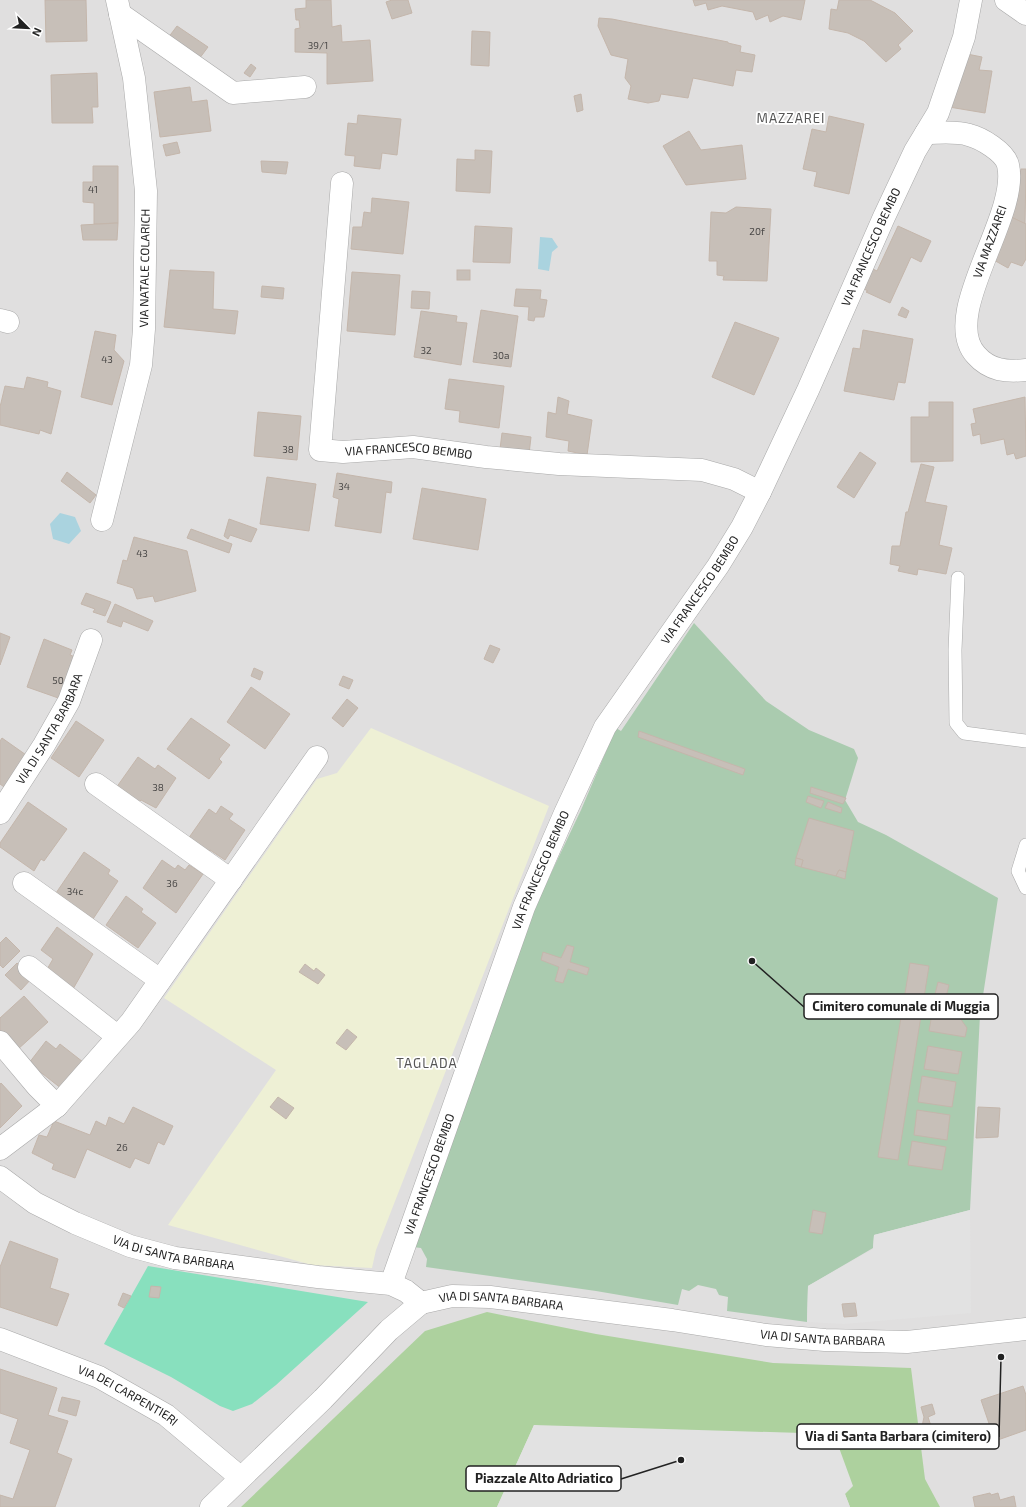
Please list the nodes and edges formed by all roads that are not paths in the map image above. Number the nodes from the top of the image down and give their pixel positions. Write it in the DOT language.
graph roads {
  1 [pos="971,0"];
  2 [pos="1006,0"];
  3 [pos="119,7"];
  4 [pos="1026,14"];
  5 [pos="305,87"];
  6 [pos="926,133"];
  7 [pos="342,184"];
  8 [pos="1026,370"];
  9 [pos="760,492"];
  10 [pos="102,520"];
  11 [pos="958,578"];
  12 [pos="91,640"];
  13 [pos="1026,741"];
  14 [pos="317,757"];
  15 [pos="96,784"];
  16 [pos="0,813"];
  17 [pos="1026,845"];
  18 [pos="231,880"];
  19 [pos="24,883"];
  20 [pos="1026,888"];
  21 [pos="29,967"];
  22 [pos="160,980"];
  23 [pos="117,1036"];
  24 [pos="0,1042"];
  25 [pos="57,1106"];
  26 [pos="0,1149"];
  27 [pos="0,1176"];
  28 [pos="390,1284"];
  29 [pos="421,1303"];
  30 [pos="1026,1329"];
  31 [pos="0,1339"];
  32 [pos="240,1477"];
  33 [pos="210,1507"];
  1 -- 6 [label="street, VIA FRANCESCO BEMBO"];
  2 -- 4 [label="street"];
  3 -- 5 [label="street, VIA NATALE COLARICH"];
  3 -- 10 [label="street, VIA NATALE COLARICH"];
  6 -- 8 [label="street, VIA MAZZAREI"];
  6 -- 9 [label="street, VIA FRANCESCO BEMBO"];
  7 -- 9 [label="street, VIA FRANCESCO BEMBO"];
  9 -- 28 [label="street, VIA FRANCESCO BEMBO"];
  11 -- 13 [label="lane"];
  12 -- 16 [label="street, VIA DI SANTA BARBARA"];
  14 -- 18 [label="street"];
  15 -- 18 [label="street"];
  17 -- 20 [label="lane"];
  18 -- 22 [label="street"];
  19 -- 22 [label="street"];
  21 -- 23 [label="street"];
  22 -- 23 [label="street"];
  23 -- 25 [label="street"];
  24 -- 25 [label="street"];
  25 -- 26 [label="street"];
  27 -- 28 [label="street, VIA DI SANTA BARBARA"];
  28 -- 29 [label="street, VIA DI SANTA BARBARA"];
  29 -- 30 [label="street, VIA DI SANTA BARBARA"];
  29 -- 32 [label="street"];
  31 -- 32 [label="street, VIA DEI CARPENTIERI"];
  32 -- 33 [label="street"];
}
